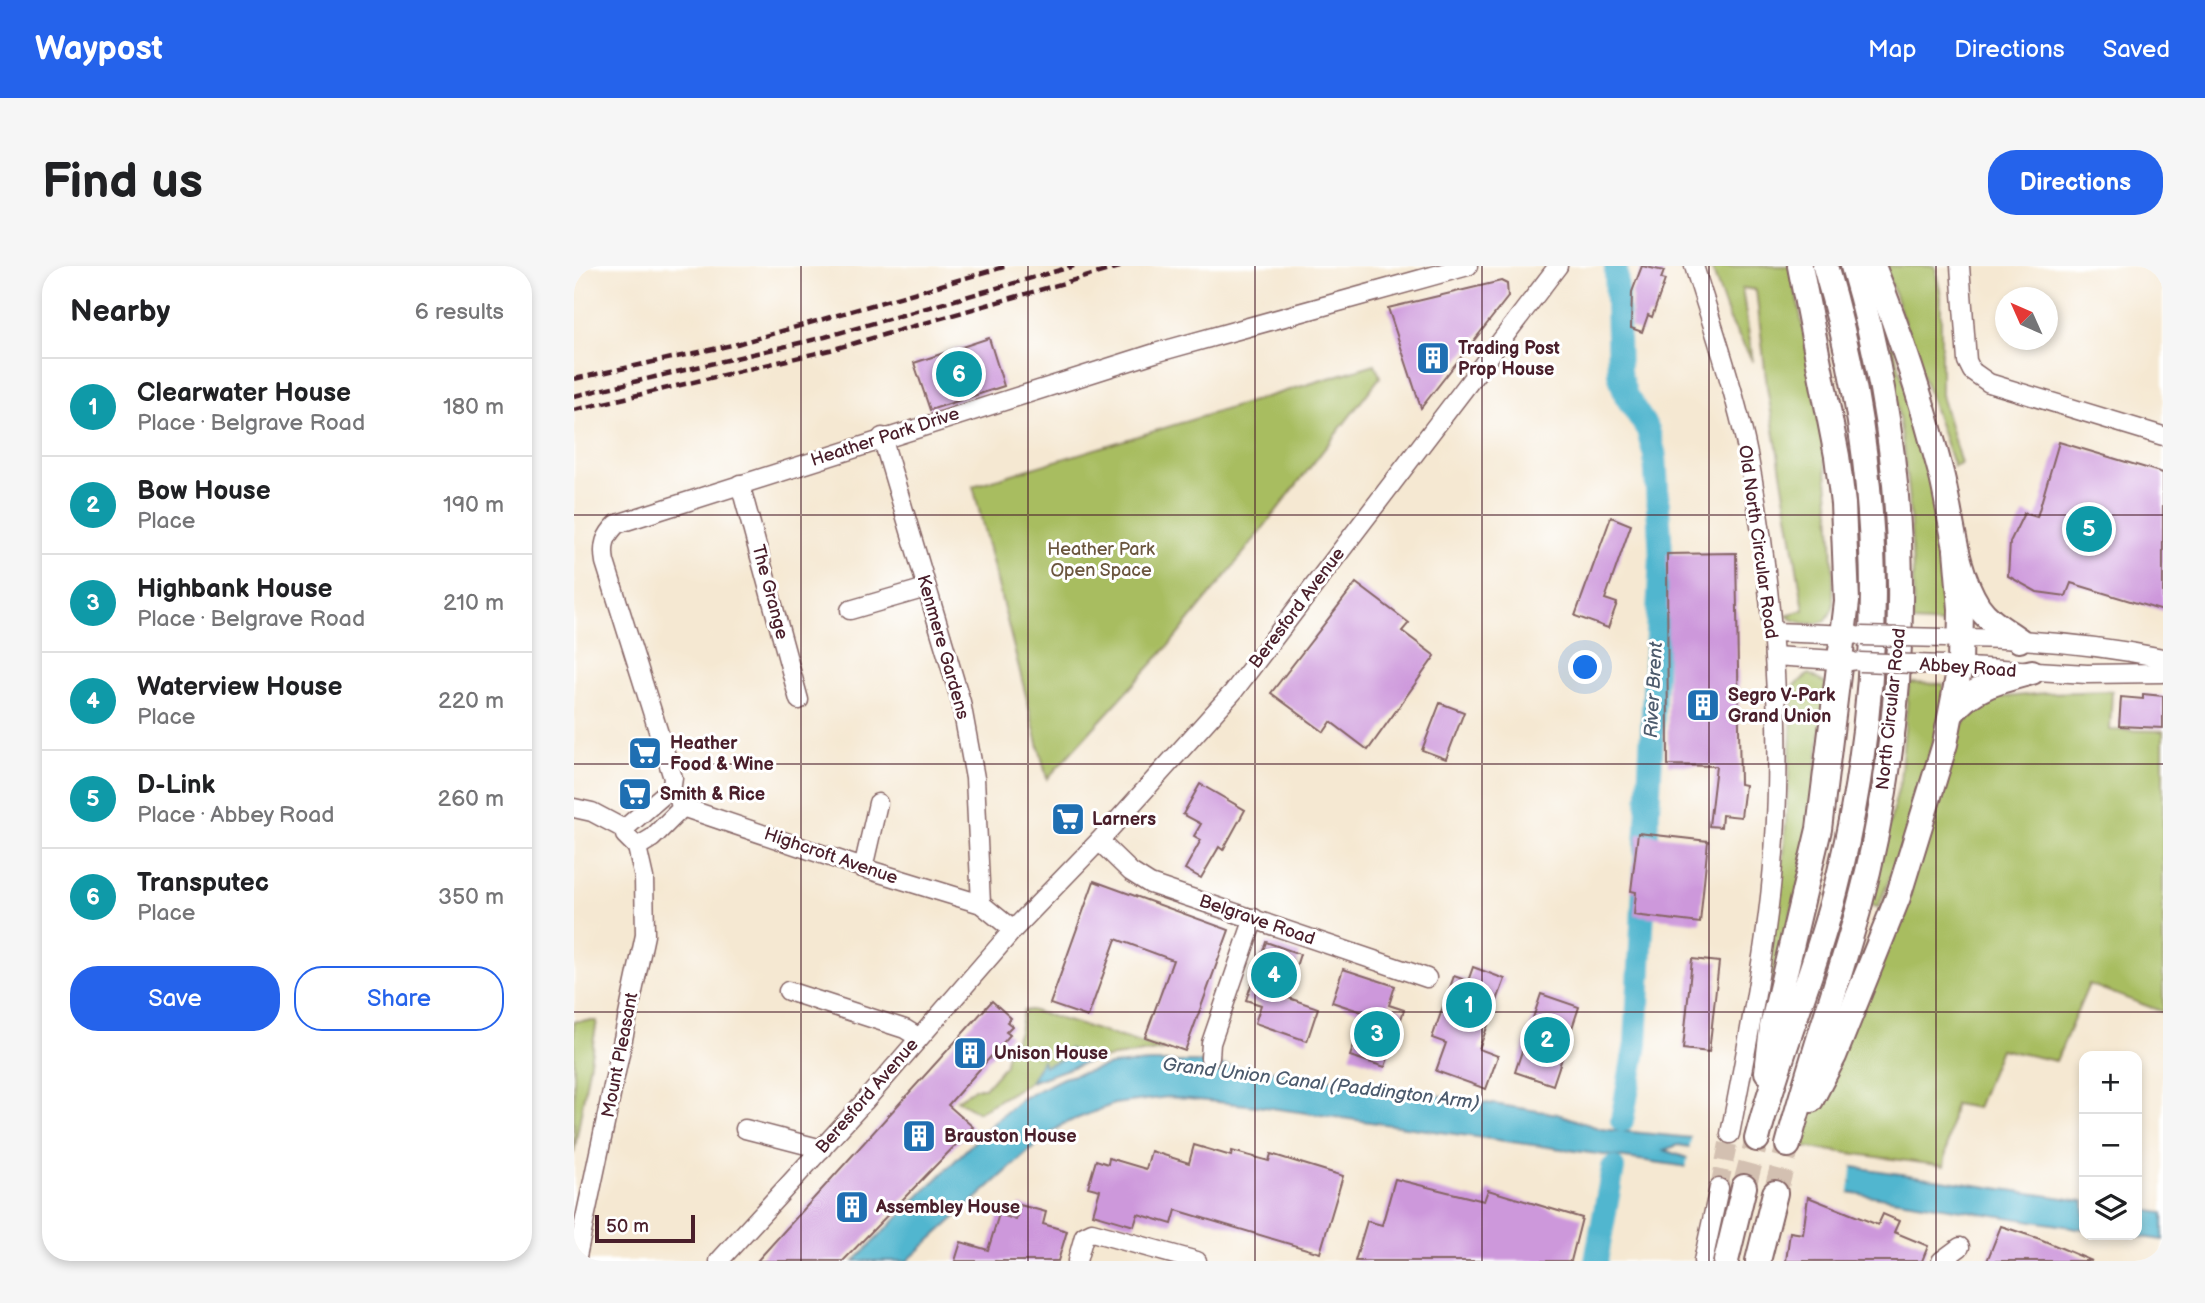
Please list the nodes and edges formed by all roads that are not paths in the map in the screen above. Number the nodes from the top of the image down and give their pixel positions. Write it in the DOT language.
graph roads {
  1 [pos="1468,266"];
  2 [pos="1694,266"];
  3 [pos="1800,266"];
  4 [pos="1825,266"];
  5 [pos="1853,266"];
  6 [pos="1873,266"];
  7 [pos="1960,266"];
  8 [pos="1551,268"];
  9 [pos="2163,436"];
  10 [pos="882,437"];
  11 [pos="740,484"];
  12 [pos="1956,550"];
  13 [pos="926,588"];
  14 [pos="850,610"];
  15 [pos="1773,632"];
  16 [pos="1852,635"];
  17 [pos="1953,638"];
  18 [pos="2019,640"];
  19 [pos="1774,656"];
  20 [pos="2163,658"];
  21 [pos="1851,661"];
  22 [pos="1952,666"];
  23 [pos="2032,672"];
  24 [pos="2163,673"];
  25 [pos="799,700"];
  26 [pos="1952,713"];
  27 [pos="671,792"];
  28 [pos="878,803"];
  29 [pos="682,807"];
  30 [pos="574,808"];
  31 [pos="624,829"];
  32 [pos="1099,841"];
  33 [pos="637,847"];
  34 [pos="863,868"];
  35 [pos="981,904"];
  36 [pos="1254,918"];
  37 [pos="1013,930"];
  38 [pos="1427,978"];
  39 [pos="788,991"];
  40 [pos="918,1037"];
  41 [pos="1210,1058"];
  42 [pos="746,1129"];
  43 [pos="1730,1134"];
  44 [pos="822,1149"];
  45 [pos="1744,1187"];
  46 [pos="1719,1188"];
  47 [pos="1775,1193"];
  48 [pos="1960,1247"];
  49 [pos="576,1261"];
  50 [pos="719,1261"];
  51 [pos="1077,1261"];
  52 [pos="1197,1261"];
  53 [pos="1703,1261"];
  54 [pos="1726,1261"];
  55 [pos="1758,1261"];
  56 [pos="1941,1261"];
  1 -- 10 [label="street, Heather Park Drive"];
  2 -- 15 [label="street, Old North Circular Road"];
  3 -- 16 [label="highway"];
  4 -- 21 [label="highway, North Circular Road"];
  5 -- 26 [label="highway, North Circular Road"];
  6 -- 12 [label="highway"];
  7 -- 9 [label="street"];
  8 -- 32 [label="street, Beresford Avenue"];
  10 -- 11 [label="street, Heather Park Drive"];
  10 -- 13 [label="street, Kenmere Gardens"];
  11 -- 25 [label="street, The Grange"];
  11 -- 27 [label="street, Heather Park Drive"];
  12 -- 17 [label="highway"];
  12 -- 18 [label="highway"];
  13 -- 14 [label="street"];
  13 -- 35 [label="street, Kenmere Gardens"];
  15 -- 16 [label="street, Abbey Road"];
  15 -- 19 [label="street, Old North Circular Road"];
  16 -- 17 [label="street, Abbey Road, bridge"];
  16 -- 21 [label="highway"];
  17 -- 18 [label="street, Abbey Road"];
  17 -- 22 [label="highway"];
  18 -- 20 [label="street, Abbey Road"];
  19 -- 21 [label="street, Abbey Road"];
  19 -- 43 [label="street, Old North Circular Road"];
  21 -- 22 [label="street, Abbey Road, bridge"];
  22 -- 23 [label="street, Abbey Road"];
  22 -- 26 [label="highway"];
  23 -- 24 [label="street, Abbey Road"];
  23 -- 26 [label="highway"];
  27 -- 29 [label="street"];
  27 -- 31 [label="street"];
  28 -- 34 [label="street"];
  29 -- 33 [label="street"];
  29 -- 34 [label="street, Highcroft Avenue"];
  30 -- 31 [label="street"];
  31 -- 33 [label="street"];
  32 -- 36 [label="street, Belgrave Road"];
  32 -- 37 [label="street, Beresford Avenue"];
  33 -- 49 [label="street, Mount Pleasant"];
  34 -- 35 [label="street, Highcroft Avenue"];
  35 -- 37 [label="street"];
  36 -- 38 [label="street, Belgrave Road"];
  36 -- 41 [label="street"];
  37 -- 40 [label="street, Beresford Avenue"];
  39 -- 40 [label="street"];
  40 -- 44 [label="street, Beresford Avenue"];
  42 -- 44 [label="street"];
  44 -- 50 [label="street, Beresford Avenue"];
  45 -- 54 [label="highway"];
  46 -- 53 [label="street"];
  47 -- 55 [label="highway"];
  48 -- 56 [label="street"];
  51 -- 52 [label="street"];
}
